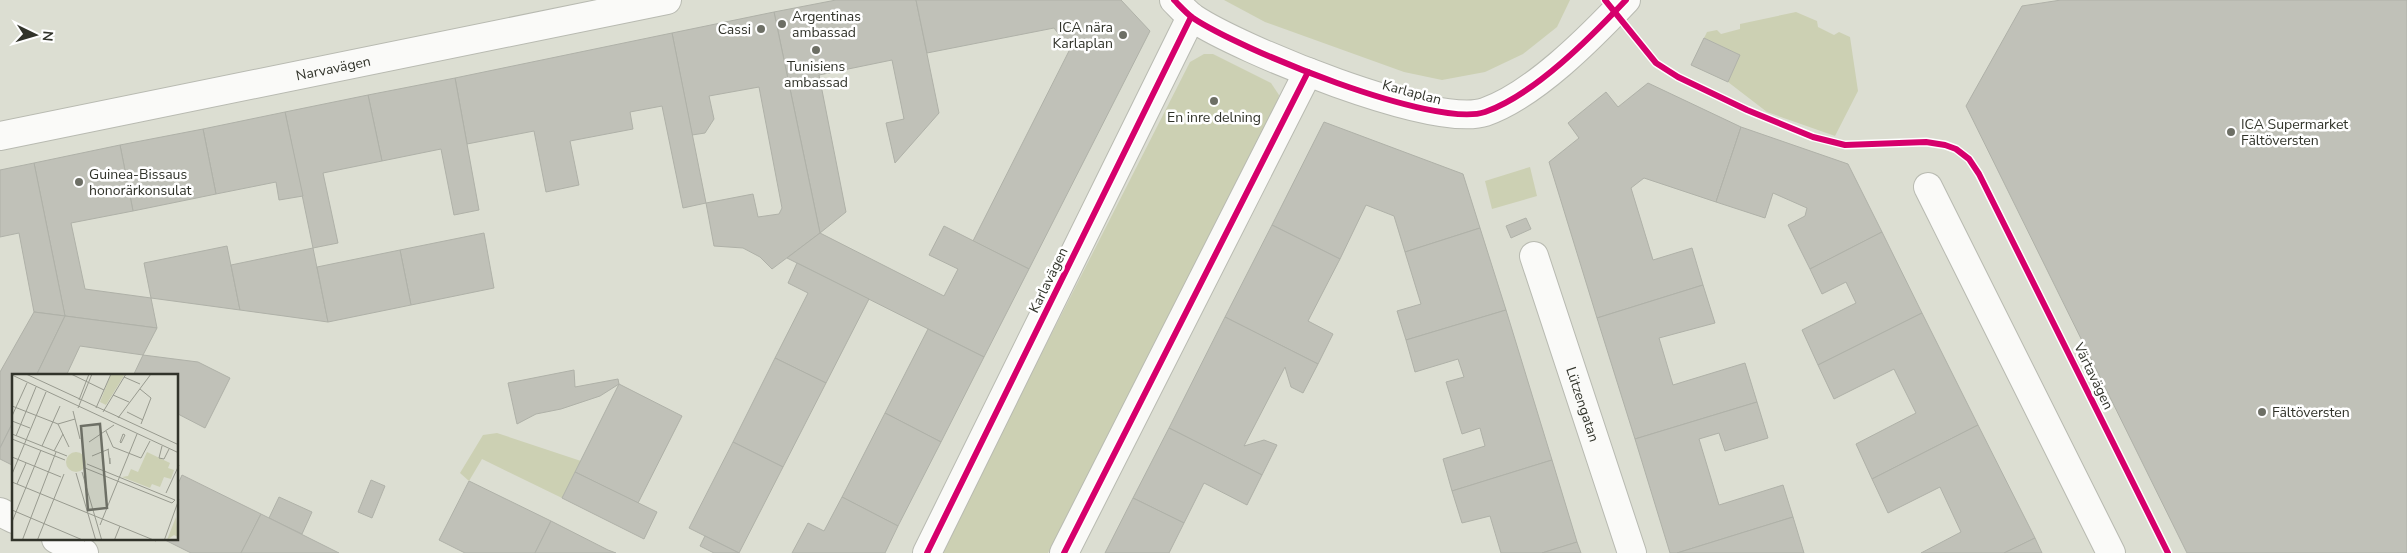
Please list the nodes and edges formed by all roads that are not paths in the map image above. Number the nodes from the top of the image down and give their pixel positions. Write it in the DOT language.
graph roads {
  1 [pos="667,0"];
  2 [pos="1626,0"];
  3 [pos="1182,9"];
  4 [pos="1308,72"];
  5 [pos="0,136"];
  6 [pos="1928,187"];
  7 [pos="1534,256"];
  8 [pos="0,512"];
  9 [pos="12,518"];
  10 [pos="58,540"];
  11 [pos="84,553"];
  12 [pos="927,553"];
  13 [pos="1064,553"];
  14 [pos="1632,553"];
  15 [pos="2111,553"];
  1 -- 5 [label="street, Narvavägen"];
  2 -- 4 [label="street, Karlaplan"];
  3 -- 4 [label="street, Karlaplan"];
  3 -- 12 [label="street, Karlavägen"];
  4 -- 13 [label="street"];
  6 -- 15 [label="street"];
  7 -- 14 [label="street, Lützengatan"];
  8 -- 9 [label="street"];
  10 -- 11 [label="street"];
}
